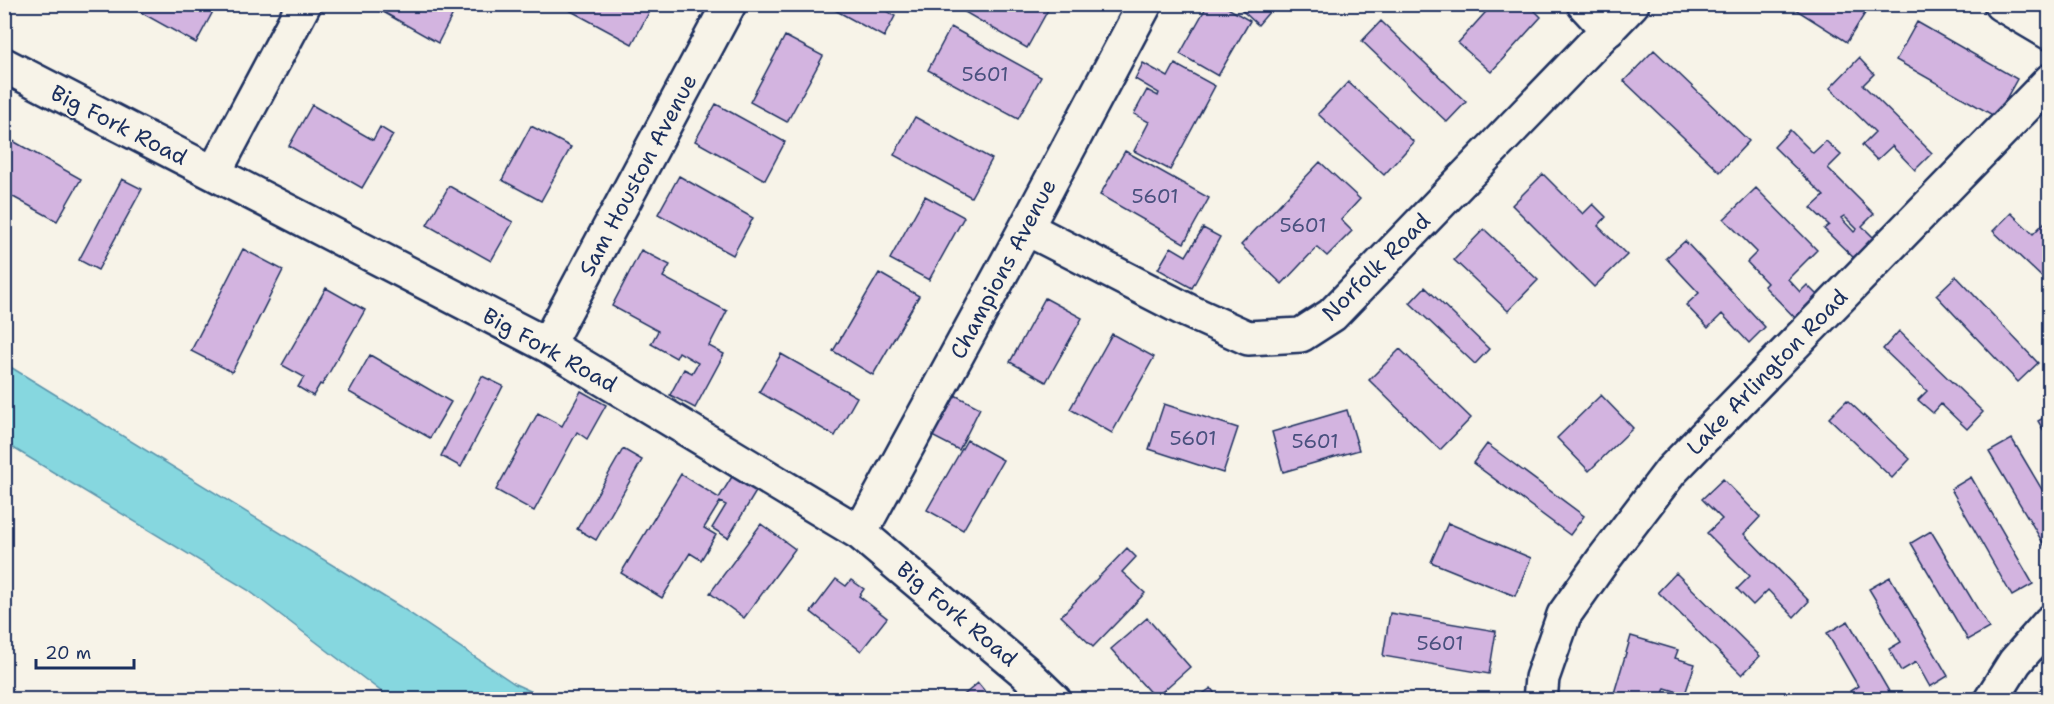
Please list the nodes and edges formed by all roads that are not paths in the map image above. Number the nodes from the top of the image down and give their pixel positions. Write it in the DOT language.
graph roads {
  1 [pos="304,4"];
  2 [pos="729,4"];
  3 [pos="1145,4"];
  4 [pos="1584,4"];
  5 [pos="1632,4"];
  6 [pos="2001,4"];
  7 [pos="1608,30"];
  8 [pos="2049,33"];
  9 [pos="16,71"];
  10 [pos="2049,81"];
  11 [pos="214,173"];
  12 [pos="1026,228"];
  13 [pos="547,345"];
  14 [pos="860,533"];
  15 [pos="2049,622"];
  16 [pos="1054,699"];
  17 [pos="1540,699"];
  18 [pos="1991,699"];
  1 -- 11 [label="street"];
  2 -- 13 [label="street, Sam Houston Avenue"];
  3 -- 12 [label="street, Champions Avenue"];
  4 -- 7 [label="street"];
  5 -- 7 [label="street, Norfolk Road"];
  6 -- 8 [label="street"];
  7 -- 12 [label="street, Norfolk Road"];
  9 -- 11 [label="street, Big Fork Road"];
  10 -- 17 [label="street, Lake Arlington Road"];
  11 -- 13 [label="street, Big Fork Road"];
  12 -- 14 [label="street, Champions Avenue"];
  13 -- 14 [label="street, Big Fork Road"];
  14 -- 16 [label="street, Big Fork Road"];
  15 -- 18 [label="street"];
}
